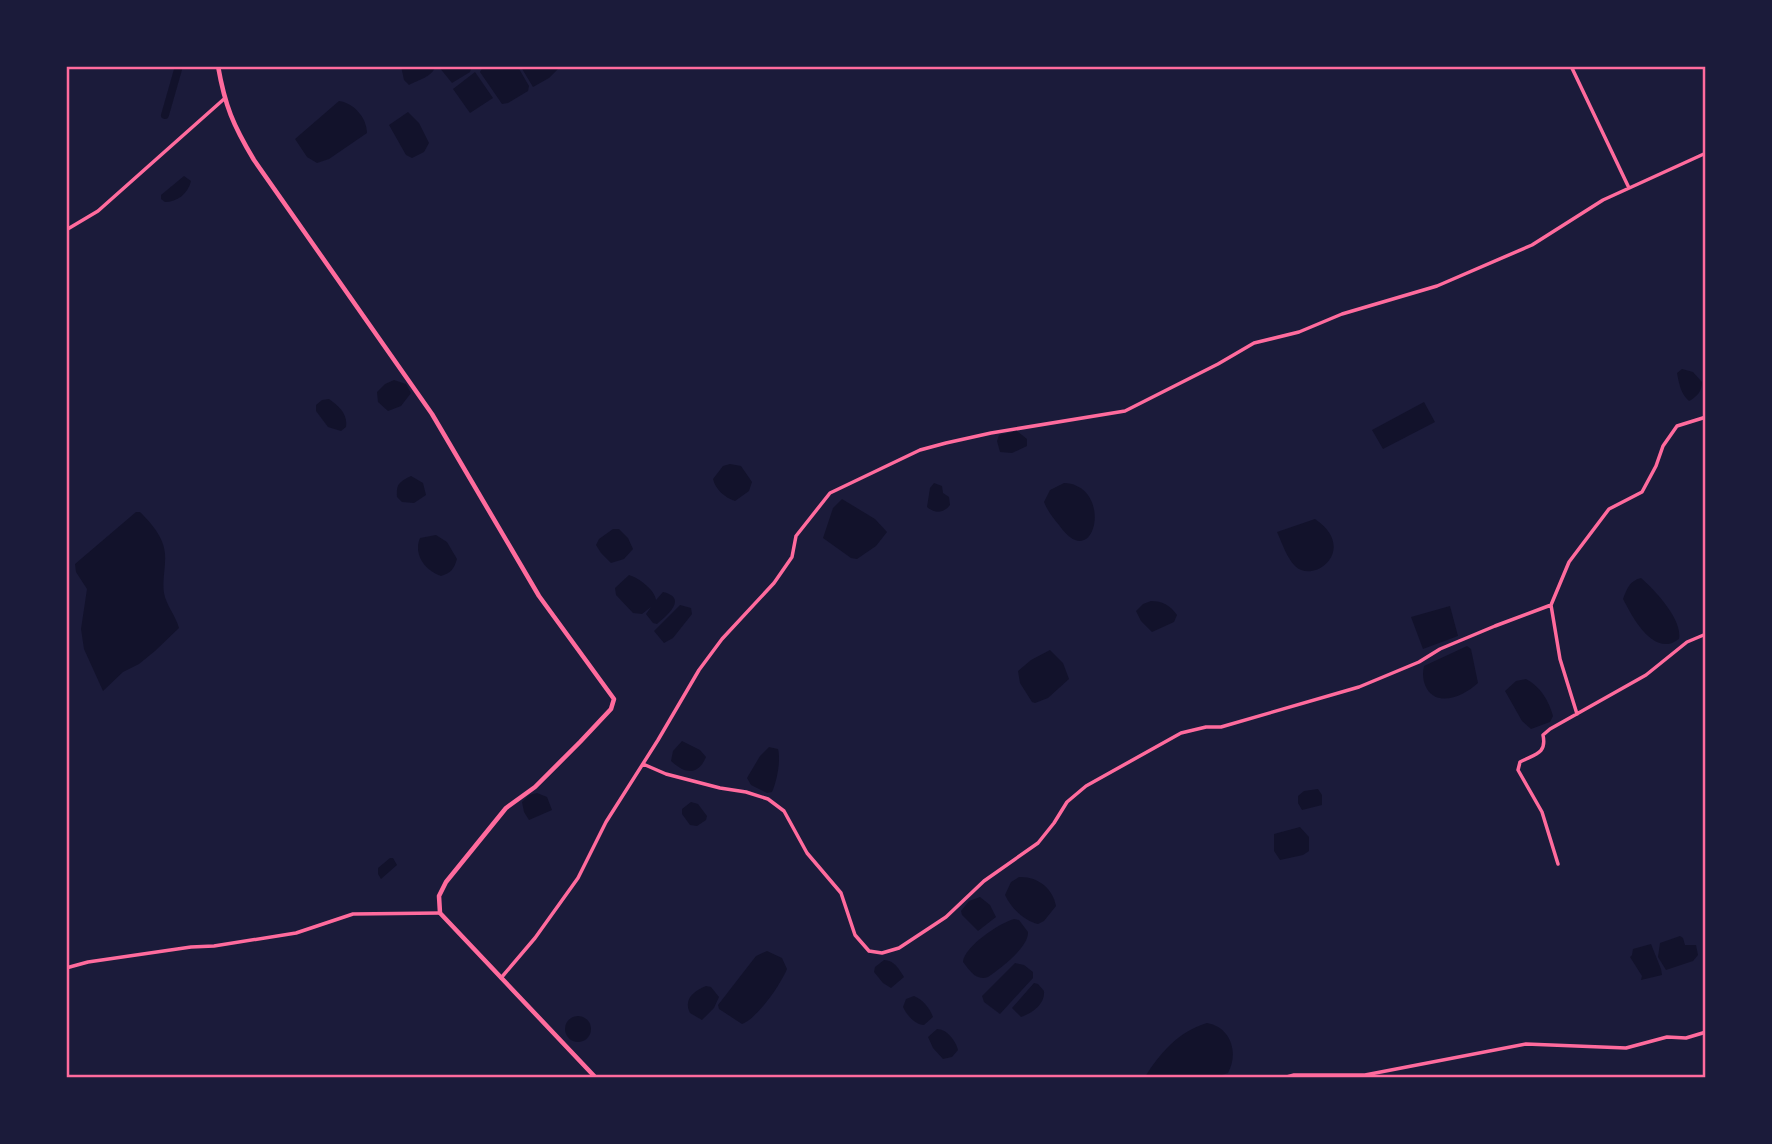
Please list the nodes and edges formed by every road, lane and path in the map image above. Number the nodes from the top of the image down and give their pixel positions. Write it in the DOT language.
graph roads {
  1 [pos="218,66"];
  2 [pos="1571,66"];
  3 [pos="224,99"];
  4 [pos="1706,153"];
  5 [pos="1629,188"];
  6 [pos="66,230"];
  7 [pos="1706,417"];
  8 [pos="1551,605"];
  9 [pos="1706,634"];
  10 [pos="1577,714"];
  11 [pos="643,764"];
  12 [pos="1559,864"];
  13 [pos="440,913"];
  14 [pos="66,968"];
  15 [pos="501,978"];
  16 [pos="1706,1032"];
  17 [pos="596,1077"];
  18 [pos="1283,1077"];
  1 -- 3 [label="street"];
  2 -- 5 [label="street"];
  3 -- 6 [label="street"];
  3 -- 13 [label="street"];
  4 -- 5 [label="street"];
  5 -- 11 [label="street"];
  7 -- 8 [label="street"];
  8 -- 10 [label="street"];
  8 -- 11 [label="street"];
  9 -- 10 [label="street"];
  10 -- 12 [label="street"];
  11 -- 15 [label="street"];
  13 -- 14 [label="street"];
  13 -- 15 [label="street"];
  15 -- 17 [label="street"];
  16 -- 18 [label="street"];
}
